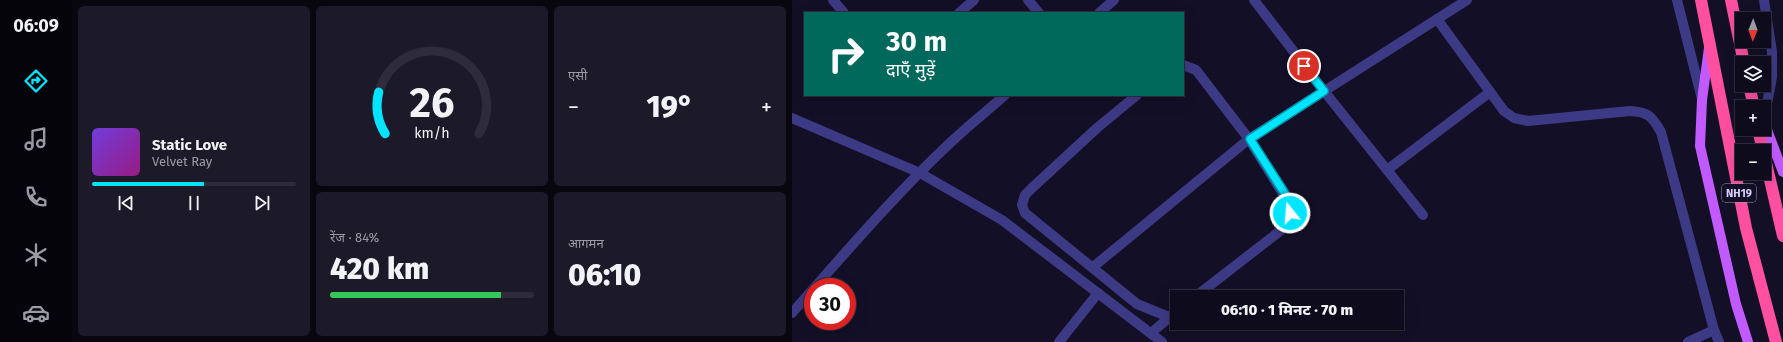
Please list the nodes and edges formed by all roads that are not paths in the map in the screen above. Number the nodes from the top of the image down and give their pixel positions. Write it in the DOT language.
graph roads {
  1 [pos="833,0"];
  2 [pos="1028,0"];
  3 [pos="1114,0"];
  4 [pos="1254,0"];
  5 [pos="1467,0"];
  6 [pos="1677,0"];
  7 [pos="1701,0"];
  8 [pos="1731,0"];
  9 [pos="1764,0"];
  10 [pos="970,1"];
  11 [pos="843,12"];
  12 [pos="960,12"];
  13 [pos="1038,12"];
  14 [pos="1100,12"];
  15 [pos="1437,19"];
  16 [pos="1709,43"];
  17 [pos="1743,56"];
  18 [pos="1184,65"];
  19 [pos="1324,91"];
  20 [pos="1490,92"];
  21 [pos="1004,96"];
  22 [pos="1136,96"];
  23 [pos="1702,100"];
  24 [pos="1768,100"];
  25 [pos="792,118"];
  26 [pos="1771,136"];
  27 [pos="1250,139"];
  28 [pos="1781,157"];
  29 [pos="923,170"];
  30 [pos="1387,170"];
  31 [pos="1783,172"];
  32 [pos="1770,180"];
  33 [pos="1423,215"];
  34 [pos="1783,236"];
  35 [pos="1093,267"];
  36 [pos="823,278"];
  37 [pos="1204,290"];
  38 [pos="1098,293"];
  39 [pos="804,299"];
  40 [pos="792,313"];
  41 [pos="1170,316"];
  42 [pos="1714,330"];
  43 [pos="1153,331"];
  44 [pos="1059,342"];
  45 [pos="1162,342"];
  46 [pos="1688,342"];
  47 [pos="1719,342"];
  48 [pos="1748,342"];
  49 [pos="1776,342"];
  1 -- 11 [label="street"];
  2 -- 13 [label="street"];
  3 -- 14 [label="street"];
  4 -- 19 [label="street"];
  5 -- 15 [label="street"];
  6 -- 23 [label="street"];
  7 -- 16 [label="highway, NH19"];
  8 -- 17 [label="highway"];
  9 -- 24 [label="street"];
  10 -- 12 [label="street"];
  15 -- 19 [label="street"];
  15 -- 20 [label="street"];
  16 -- 23 [label="main road"];
  16 -- 49 [label="highway, NH19"];
  18 -- 27 [label="street"];
  19 -- 27 [label="street"];
  19 -- 30 [label="street"];
  20 -- 30 [label="street"];
  20 -- 42 [label="street"];
  21 -- 29 [label="street"];
  22 -- 35 [label="street"];
  23 -- 48 [label="main road"];
  25 -- 29 [label="street"];
  26 -- 28 [label="main road"];
  27 -- 35 [label="street"];
  27 -- 37 [label="street"];
  28 -- 31 [label="main road"];
  29 -- 36 [label="street"];
  29 -- 38 [label="street"];
  30 -- 33 [label="street"];
  32 -- 34 [label="highway, NH19"];
  35 -- 41 [label="street"];
  38 -- 43 [label="street"];
  38 -- 44 [label="street"];
  39 -- 40 [label="street"];
  41 -- 43 [label="street"];
  42 -- 46 [label="street"];
  42 -- 47 [label="street"];
  43 -- 45 [label="street"];
}
